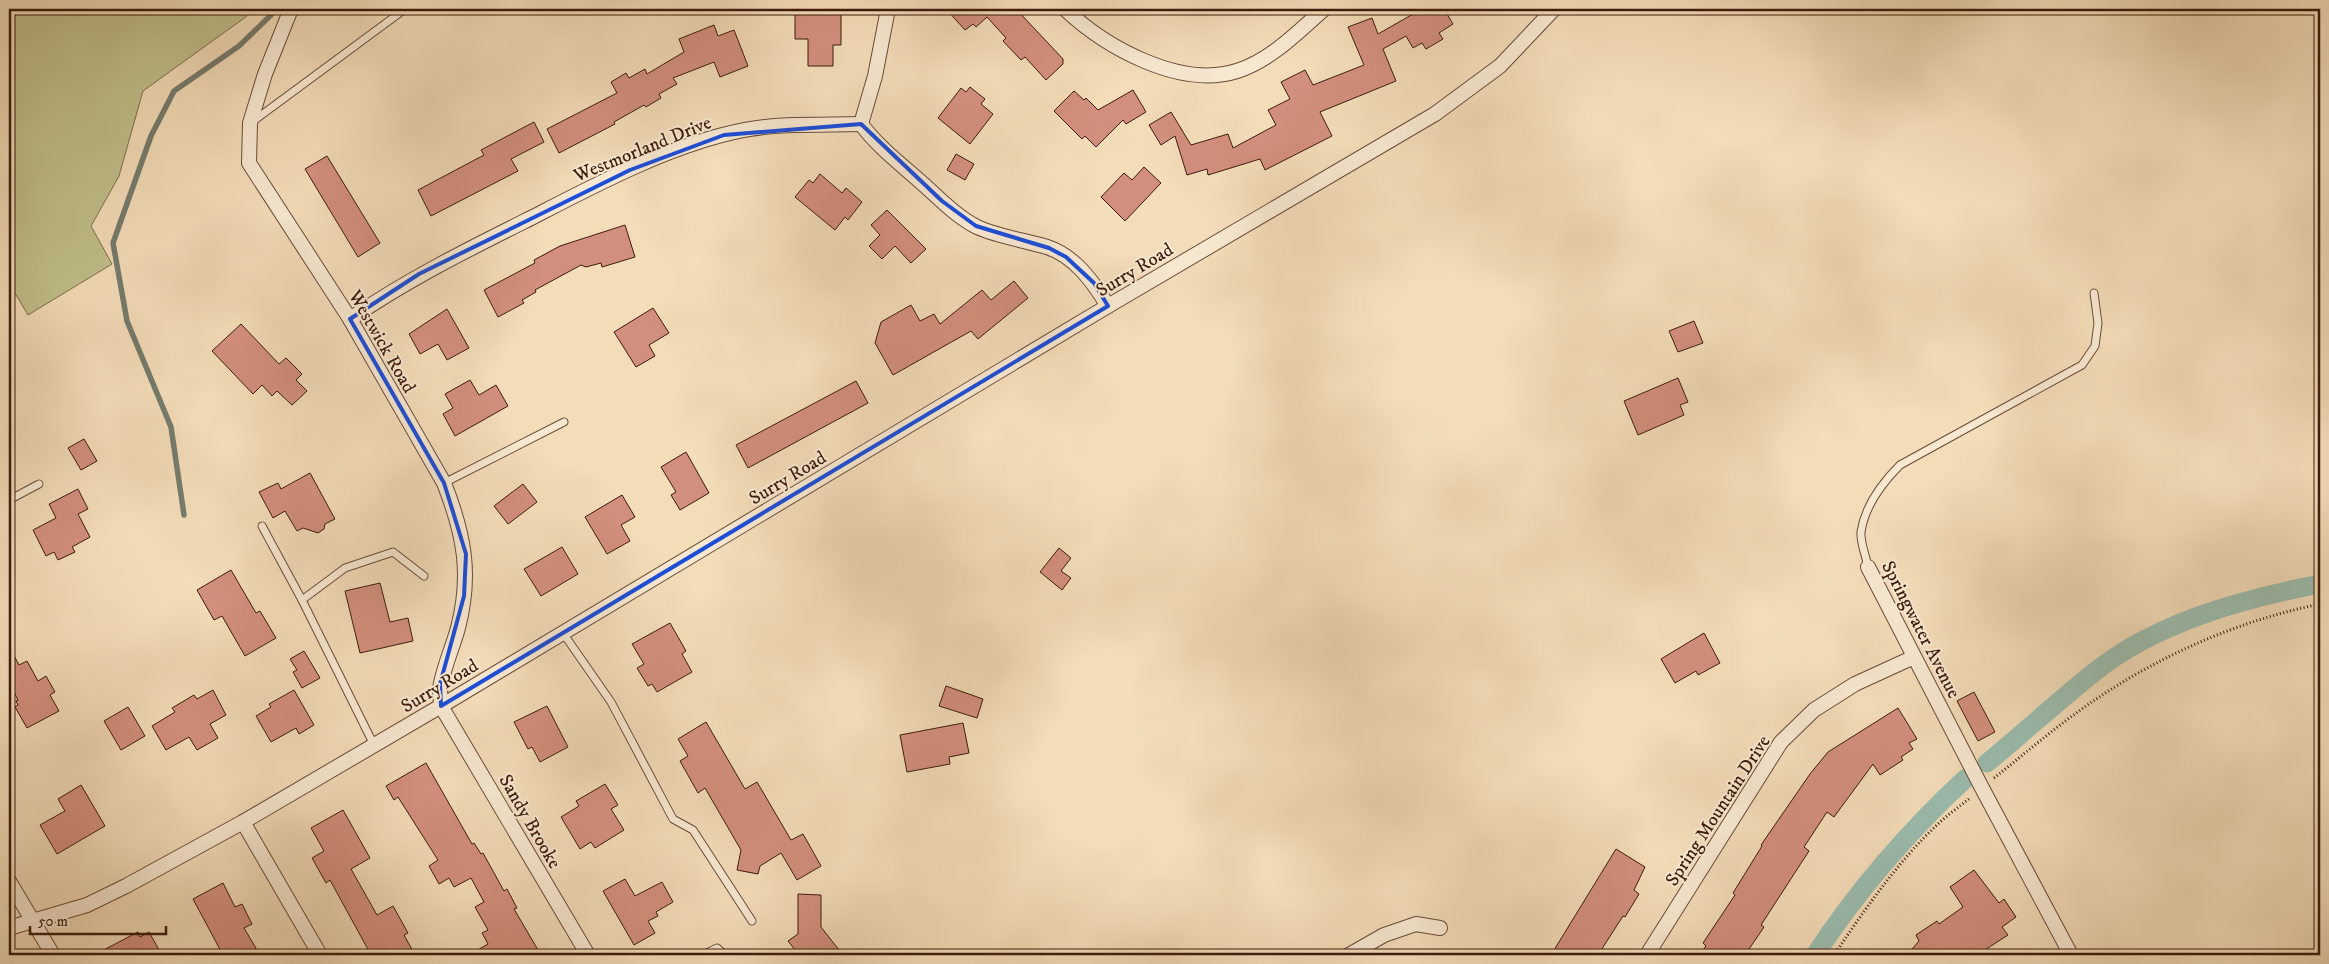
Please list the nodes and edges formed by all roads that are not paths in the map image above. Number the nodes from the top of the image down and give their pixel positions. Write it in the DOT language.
graph roads {
  1 [pos="291,9"];
  2 [pos="405,9"];
  3 [pos="888,9"];
  4 [pos="1064,9"];
  5 [pos="1324,9"];
  6 [pos="1554,9"];
  7 [pos="250,123"];
  8 [pos="861,124"];
  9 [pos="2094,293"];
  10 [pos="1108,306"];
  11 [pos="350,319"];
  12 [pos="564,422"];
  13 [pos="444,483"];
  14 [pos="40,484"];
  15 [pos="9,500"];
  16 [pos="262,526"];
  17 [pos="1868,567"];
  18 [pos="424,576"];
  19 [pos="302,600"];
  20 [pos="563,633"];
  21 [pos="1914,657"];
  22 [pos="441,706"];
  23 [pos="374,745"];
  24 [pos="243,822"];
  25 [pos="9,881"];
  26 [pos="33,921"];
  27 [pos="752,921"];
  28 [pos="9,928"];
  29 [pos="1440,928"];
  30 [pos="53,955"];
  31 [pos="320,955"];
  32 [pos="588,955"];
  33 [pos="703,955"];
  34 [pos="725,955"];
  35 [pos="1349,955"];
  36 [pos="1647,955"];
  37 [pos="2070,955"];
  1 -- 7 [label="street, Westwick Road"];
  2 -- 7 [label="lane"];
  3 -- 8 [label="street"];
  4 -- 5 [label="street"];
  6 -- 10 [label="street, Surry Road"];
  7 -- 11 [label="street, Westwick Road"];
  8 -- 10 [label="street"];
  8 -- 11 [label="street, Westmorland Drive"];
  9 -- 17 [label="lane, Springwater Avenue"];
  10 -- 20 [label="street, Surry Road"];
  11 -- 13 [label="street, Westwick Road"];
  12 -- 13 [label="lane"];
  13 -- 22 [label="street, Westwick Road"];
  14 -- 15 [label="lane"];
  16 -- 19 [label="lane"];
  17 -- 21 [label="street, Springwater Avenue"];
  18 -- 19 [label="lane"];
  19 -- 23 [label="lane"];
  20 -- 22 [label="street, Surry Road"];
  20 -- 27 [label="lane"];
  21 -- 36 [label="street, Spring Mountain Drive"];
  21 -- 37 [label="street, Springwater Avenue"];
  22 -- 23 [label="street, Surry Road"];
  22 -- 32 [label="street, Sandy Brooke"];
  23 -- 24 [label="street, Surry Road"];
  24 -- 26 [label="street, Surry Road"];
  24 -- 31 [label="street"];
  25 -- 26 [label="street"];
  26 -- 28 [label="street, Surry Road"];
  26 -- 30 [label="street"];
  29 -- 35 [label="street"];
  33 -- 34 [label="lane"];
}
